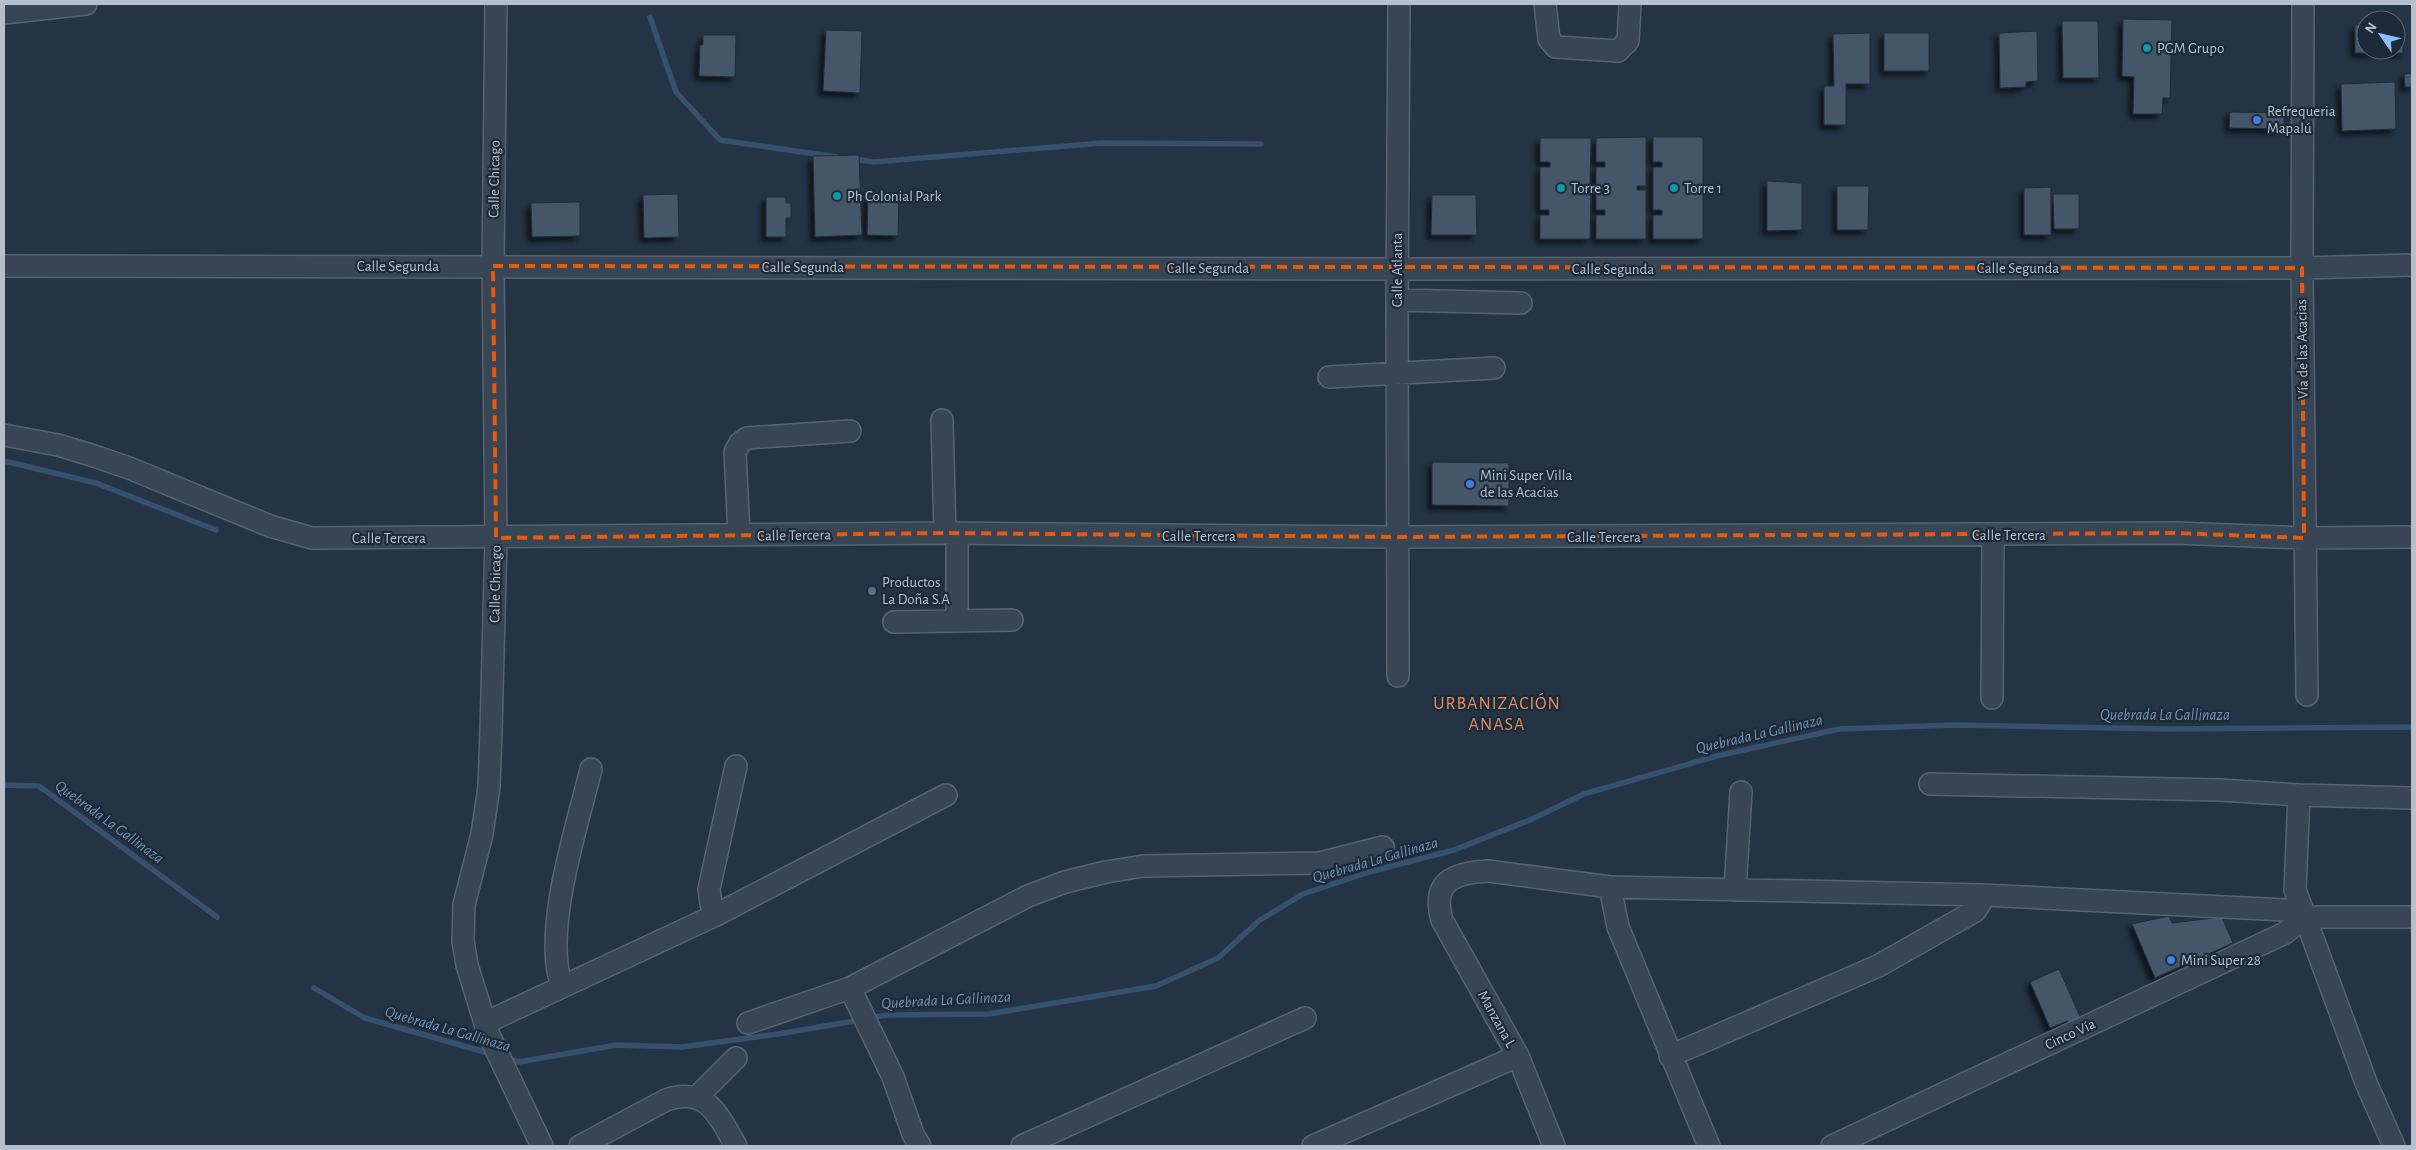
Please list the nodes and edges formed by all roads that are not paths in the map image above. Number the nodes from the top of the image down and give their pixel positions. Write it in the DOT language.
graph roads {
  1 [pos="86,4"];
  2 [pos="496,4"];
  3 [pos="1399,4"];
  4 [pos="1545,4"];
  5 [pos="1630,4"];
  6 [pos="2303,4"];
  7 [pos="4,13"];
  8 [pos="2412,265"];
  9 [pos="4,266"];
  10 [pos="493,266"];
  11 [pos="2302,268"];
  12 [pos="1397,269"];
  13 [pos="1397,300"];
  14 [pos="1521,302"];
  15 [pos="1494,368"];
  16 [pos="1397,374"];
  17 [pos="1329,377"];
  18 [pos="942,420"];
  19 [pos="850,431"];
  20 [pos="4,434"];
  21 [pos="951,534"];
  22 [pos="739,535"];
  23 [pos="1993,535"];
  24 [pos="1397,537"];
  25 [pos="2412,537"];
  26 [pos="496,538"];
  27 [pos="2304,538"];
  28 [pos="1012,620"];
  29 [pos="957,621"];
  30 [pos="894,622"];
  31 [pos="1398,676"];
  32 [pos="2307,695"];
  33 [pos="1992,698"];
  34 [pos="736,766"];
  35 [pos="591,769"];
  36 [pos="1930,784"];
  37 [pos="1741,792"];
  38 [pos="946,795"];
  39 [pos="2299,795"];
  40 [pos="2412,798"];
  41 [pos="1383,847"];
  42 [pos="1610,887"];
  43 [pos="1735,890"];
  44 [pos="1982,895"];
  45 [pos="716,915"];
  46 [pos="2305,917"];
  47 [pos="2412,917"];
  48 [pos="562,987"];
  49 [pos="854,996"];
  50 [pos="1306,1018"];
  51 [pos="748,1023"];
  52 [pos="487,1028"];
  53 [pos="1518,1056"];
  54 [pos="1670,1056"];
  55 [pos="736,1058"];
  56 [pos="697,1097"];
  57 [pos="542,1146"];
  58 [pos="580,1146"];
  59 [pos="736,1146"];
  60 [pos="920,1146"];
  61 [pos="1022,1146"];
  62 [pos="1313,1146"];
  63 [pos="1554,1146"];
  64 [pos="1709,1146"];
  65 [pos="1832,1146"];
  66 [pos="2394,1146"];
  1 -- 7 [label="street"];
  2 -- 10 [label="street, Calle Chicago"];
  3 -- 12 [label="street, Calle Atlanta"];
  4 -- 5 [label="street"];
  6 -- 11 [label="street, Vía de las Acacias"];
  8 -- 11 [label="street, Calle Segunda"];
  9 -- 10 [label="street, Calle Segunda"];
  10 -- 12 [label="street, Calle Segunda"];
  10 -- 26 [label="street, Calle Chicago"];
  11 -- 12 [label="street, Calle Segunda"];
  11 -- 27 [label="street, Vía de las Acacias"];
  12 -- 13 [label="street, Calle Atlanta"];
  13 -- 14 [label="street"];
  13 -- 16 [label="street, Calle Atlanta"];
  15 -- 16 [label="street"];
  16 -- 17 [label="street"];
  16 -- 24 [label="street, Calle Atlanta"];
  18 -- 21 [label="street"];
  19 -- 22 [label="street"];
  20 -- 26 [label="street, Calle Tercera"];
  21 -- 22 [label="street, Calle Tercera"];
  21 -- 24 [label="street, Calle Tercera"];
  21 -- 29 [label="street"];
  22 -- 26 [label="street, Calle Tercera"];
  23 -- 24 [label="street, Calle Tercera"];
  23 -- 27 [label="street, Calle Tercera"];
  23 -- 33 [label="street"];
  24 -- 31 [label="street, Calle Atlanta"];
  25 -- 27 [label="street, Calle Tercera"];
  26 -- 52 [label="street, Calle Chicago"];
  27 -- 32 [label="street, Vía de las Acacias"];
  28 -- 29 [label="street"];
  29 -- 30 [label="street"];
  34 -- 45 [label="street"];
  35 -- 48 [label="street"];
  36 -- 39 [label="street"];
  37 -- 43 [label="street"];
  38 -- 45 [label="street"];
  39 -- 40 [label="street"];
  39 -- 46 [label="street"];
  41 -- 49 [label="street"];
  42 -- 43 [label="street"];
  42 -- 53 [label="street, Manzana L"];
  42 -- 54 [label="street"];
  43 -- 44 [label="street"];
  44 -- 46 [label="street"];
  44 -- 54 [label="street"];
  45 -- 48 [label="street"];
  46 -- 47 [label="street"];
  46 -- 65 [label="street, Cinco Vía"];
  46 -- 66 [label="street"];
  48 -- 52 [label="street"];
  49 -- 51 [label="street"];
  49 -- 60 [label="street"];
  50 -- 61 [label="street"];
  52 -- 57 [label="street, Calle Chicago"];
  53 -- 62 [label="street"];
  53 -- 63 [label="street, Manzana L"];
  54 -- 64 [label="street"];
  55 -- 56 [label="street"];
  56 -- 58 [label="street"];
  56 -- 59 [label="street"];
}
